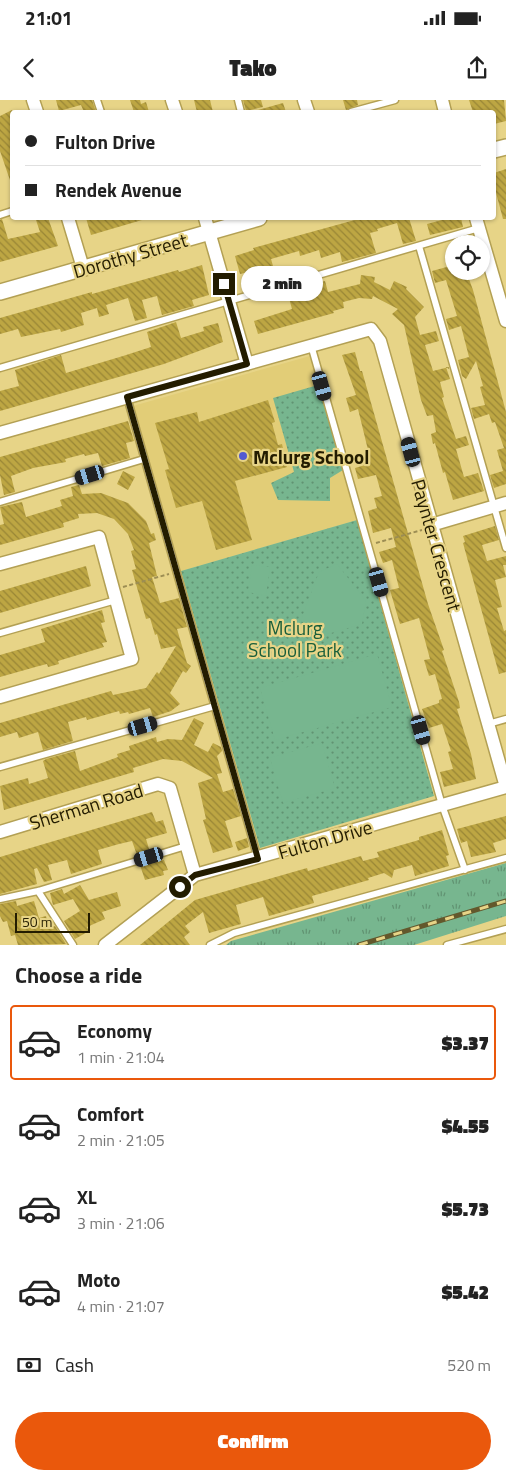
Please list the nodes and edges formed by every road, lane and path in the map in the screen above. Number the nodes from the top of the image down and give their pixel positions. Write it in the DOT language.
graph roads {
  1 [pos="395,100"];
  2 [pos="377,102"];
  3 [pos="355,110"];
  4 [pos="69,220"];
  5 [pos="244,220"];
  6 [pos="478,223"];
  7 [pos="207,225"];
  8 [pos="418,246"];
  9 [pos="83,268"];
  10 [pos="0,292"];
  11 [pos="229,301"];
  12 [pos="506,321"];
  13 [pos="311,345"];
  14 [pos="247,364"];
  15 [pos="0,368"];
  16 [pos="127,397"];
  17 [pos="0,433"];
  18 [pos="144,459"];
  19 [pos="0,502"];
  20 [pos="500,505"];
  21 [pos="432,526"];
  22 [pos="368,545"];
  23 [pos="506,548"];
  24 [pos="0,564"];
  25 [pos="176,572"];
  26 [pos="115,595"];
  27 [pos="0,633"];
  28 [pos="0,697"];
  29 [pos="215,706"];
  30 [pos="506,719"];
  31 [pos="488,724"];
  32 [pos="0,767"];
  33 [pos="506,787"];
  34 [pos="442,805"];
  35 [pos="0,832"];
  36 [pos="186,846"];
  37 [pos="506,858"];
  38 [pos="258,859"];
  39 [pos="465,870"];
  40 [pos="195,875"];
  41 [pos="38,891"];
  42 [pos="0,900"];
  43 [pos="506,929"];
  44 [pos="73,945"];
  45 [pos="105,945"];
  46 [pos="210,945"];
  47 [pos="447,945"];
  1 -- 2 [label="lane"];
  2 -- 3 [label="lane"];
  4 -- 9 [label="street"];
  5 -- 7 [label="street, Dorothy Street"];
  6 -- 8 [label="lane"];
  6 -- 12 [label="street"];
  7 -- 9 [label="street, Dorothy Street"];
  7 -- 11 [label="street"];
  8 -- 11 [label="lane"];
  8 -- 20 [label="lane"];
  9 -- 10 [label="street, Dorothy Street"];
  11 -- 14 [label="street"];
  11 -- 15 [label="lane"];
  13 -- 14 [label="street, Paynter Crescent"];
  13 -- 21 [label="street, Paynter Crescent"];
  13 -- 22 [label="lane"];
  14 -- 16 [label="street, Paynter Crescent"];
  16 -- 17 [label="street, Paynter Crescent"];
  16 -- 18 [label="lane"];
  18 -- 19 [label="lane"];
  18 -- 25 [label="lane"];
  20 -- 21 [label="street"];
  20 -- 23 [label="lane"];
  21 -- 22 [label="path"];
  21 -- 31 [label="street, Paynter Crescent"];
  22 -- 34 [label="lane"];
  24 -- 26 [label="street"];
  25 -- 26 [label="path"];
  25 -- 29 [label="lane"];
  26 -- 27 [label="lane"];
  26 -- 28 [label="street"];
  29 -- 32 [label="lane"];
  29 -- 38 [label="lane"];
  30 -- 31 [label="lane"];
  31 -- 33 [label="street, Paynter Crescent"];
  33 -- 34 [label="street, Fulton Drive"];
  34 -- 38 [label="street, Fulton Drive"];
  34 -- 39 [label="lane"];
  35 -- 36 [label="street, Sherman Road"];
  36 -- 40 [label="street, Sherman Road"];
  36 -- 41 [label="lane"];
  37 -- 39 [label="lane"];
  38 -- 40 [label="street, Fulton Drive"];
  39 -- 46 [label="lane"];
  40 -- 45 [label="street, Fulton Drive"];
  41 -- 42 [label="lane"];
  41 -- 44 [label="lane"];
  43 -- 47 [label="lane"];
}
